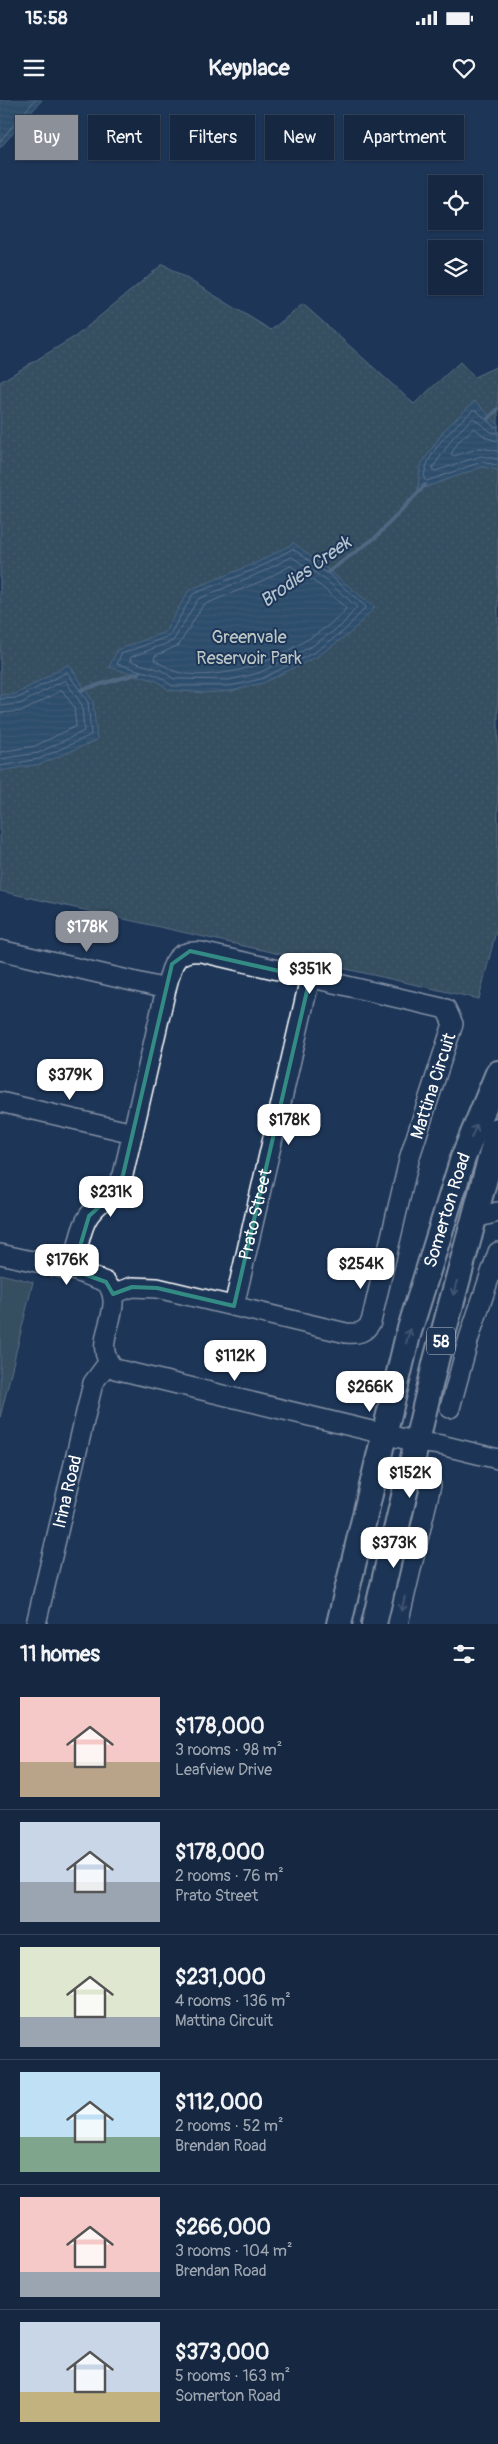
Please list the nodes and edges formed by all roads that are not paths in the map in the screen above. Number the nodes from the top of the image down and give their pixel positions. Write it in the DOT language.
graph roads {
  1 [pos="0,950"];
  2 [pos="310,978"];
  3 [pos="166,989"];
  4 [pos="496,1082"];
  5 [pos="0,1102"];
  6 [pos="498,1130"];
  7 [pos="133,1133"];
  8 [pos="498,1212"];
  9 [pos="475,1218"];
  10 [pos="498,1252"];
  11 [pos="0,1254"];
  12 [pos="73,1270"];
  13 [pos="113,1294"];
  14 [pos="234,1306"];
  15 [pos="108,1363"];
  16 [pos="450,1408"];
  17 [pos="384,1434"];
  18 [pos="417,1442"];
  19 [pos="498,1458"];
  20 [pos="407,1485"];
  21 [pos="431,1485"];
  22 [pos="422,1522"];
  23 [pos="36,1624"];
  24 [pos="340,1624"];
  25 [pos="374,1624"];
  26 [pos="398,1624"];
  1 -- 3 [label="street"];
  2 -- 3 [label="street, Mattina Circuit"];
  2 -- 14 [label="street, Prato Street"];
  2 -- 14 [label="street, Mattina Circuit"];
  3 -- 7 [label="street, Mattina Circuit"];
  17 -- 4 [label="main road, Somerton Road, one-way"];
  5 -- 7 [label="street"];
  6 -- 9 [label="main road, Somerton Road / 58"];
  7 -- 12 [label="street, Mattina Circuit"];
  8 -- 9 [label="street, Somerton Road"];
  9 -- 18 [label="main road, Somerton Road / 58, one-way"];
  10 -- 16 [label="street"];
  11 -- 12 [label="street"];
  12 -- 13 [label="street"];
  13 -- 14 [label="street, Mattina Circuit"];
  13 -- 15 [label="street"];
  15 -- 17 [label="street"];
  15 -- 23 [label="street, Irina Road"];
  17 -- 18 [label="street"];
  17 -- 24 [label="main road, Somerton Road"];
  18 -- 19 [label="street"];
  18 -- 20 [label="main road, Somerton Road / 58"];
  20 -- 22 [label="street"];
  20 -- 25 [label="main road, Somerton Road / 58"];
  21 -- 22 [label="street"];
  22 -- 26 [label="street, one-way"];
}
